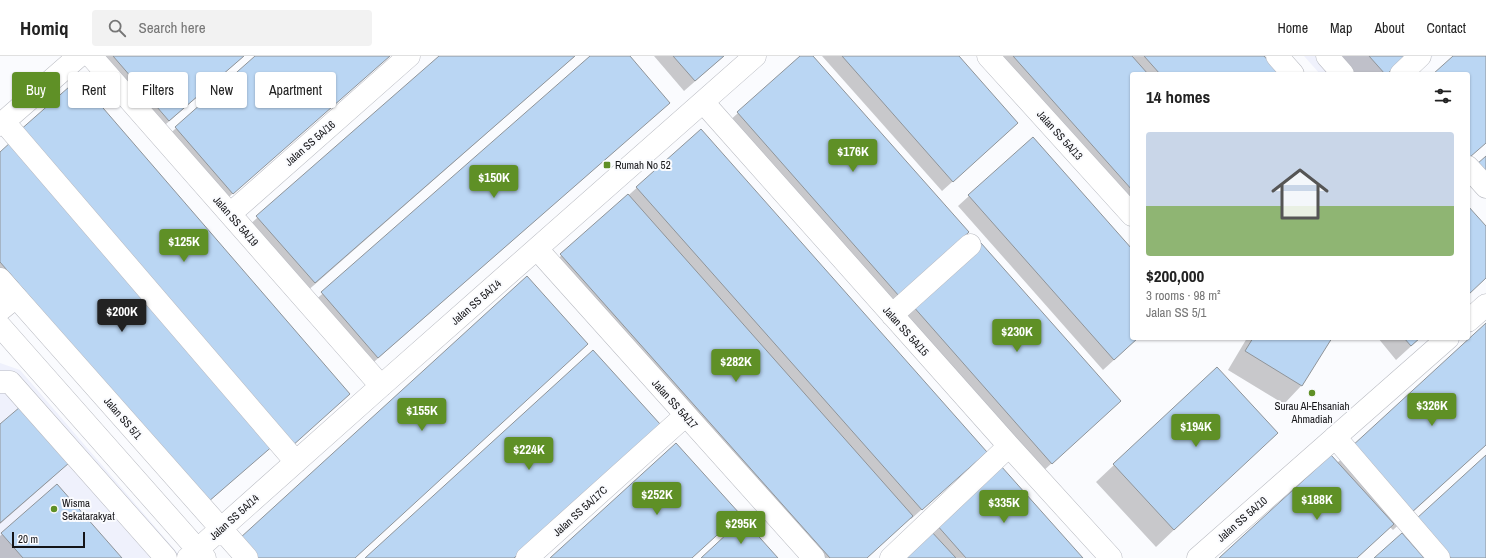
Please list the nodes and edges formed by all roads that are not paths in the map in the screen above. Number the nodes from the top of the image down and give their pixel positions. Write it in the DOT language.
graph roads {
  1 [pos="79,56"];
  2 [pos="91,56"];
  3 [pos="409,56"];
  4 [pos="755,56"];
  5 [pos="988,56"];
  6 [pos="1277,56"];
  7 [pos="1327,56"];
  8 [pos="1420,56"];
  9 [pos="1291,72"];
  10 [pos="1341,72"];
  11 [pos="1403,72"];
  12 [pos="703,102"];
  13 [pos="2,123"];
  14 [pos="1470,169"];
  15 [pos="1486,187"];
  16 [pos="1130,213"];
  17 [pos="230,214"];
  18 [pos="970,245"];
  19 [pos="536,249"];
  20 [pos="4,290"];
  21 [pos="1486,305"];
  22 [pos="892,315"];
  23 [pos="1470,319"];
  24 [pos="0,326"];
  25 [pos="1446,340"];
  26 [pos="0,382"];
  27 [pos="381,386"];
  28 [pos="686,415"];
  29 [pos="1335,437"];
  30 [pos="1009,446"];
  31 [pos="296,462"];
  32 [pos="221,529"];
  33 [pos="197,555"];
  34 [pos="166,558"];
  35 [pos="247,558"];
  36 [pos="527,558"];
  37 [pos="814,558"];
  38 [pos="891,558"];
  39 [pos="1111,558"];
  40 [pos="1198,558"];
  41 [pos="1439,558"];
  1 -- 13 [label="street"];
  2 -- 17 [label="street, Jalan SS 5A/19"];
  3 -- 17 [label="street, Jalan SS 5A/16"];
  4 -- 12 [label="street, Jalan SS 5A/14"];
  5 -- 16 [label="street, Jalan SS 5A/13"];
  6 -- 9 [label="street"];
  7 -- 10 [label="street"];
  8 -- 11 [label="street"];
  12 -- 19 [label="street, Jalan SS 5A/14"];
  12 -- 22 [label="street, Jalan SS 5A/15"];
  13 -- 31 [label="street"];
  14 -- 15 [label="street"];
  17 -- 27 [label="street, Jalan SS 5A/19"];
  18 -- 22 [label="street"];
  19 -- 27 [label="street, Jalan SS 5A/14"];
  19 -- 28 [label="street, Jalan SS 5A/17"];
  20 -- 32 [label="street, Jalan SS 5/1"];
  21 -- 23 [label="street"];
  22 -- 30 [label="street, Jalan SS 5A/15"];
  24 -- 33 [label="street"];
  25 -- 29 [label="street, Jalan SS 5A/10"];
  26 -- 34 [label="street"];
  27 -- 31 [label="street, Jalan SS 5A/14"];
  28 -- 36 [label="street, Jalan SS 5A/17C"];
  28 -- 37 [label="street, Jalan SS 5A/17"];
  29 -- 40 [label="street, Jalan SS 5A/10"];
  29 -- 41 [label="street"];
  30 -- 38 [label="street"];
  30 -- 39 [label="street, Jalan SS 5A/15"];
  31 -- 32 [label="street, Jalan SS 5A/14"];
  32 -- 33 [label="street, Jalan SS 5A/14"];
  32 -- 35 [label="street, Jalan SS 5/1"];
}
